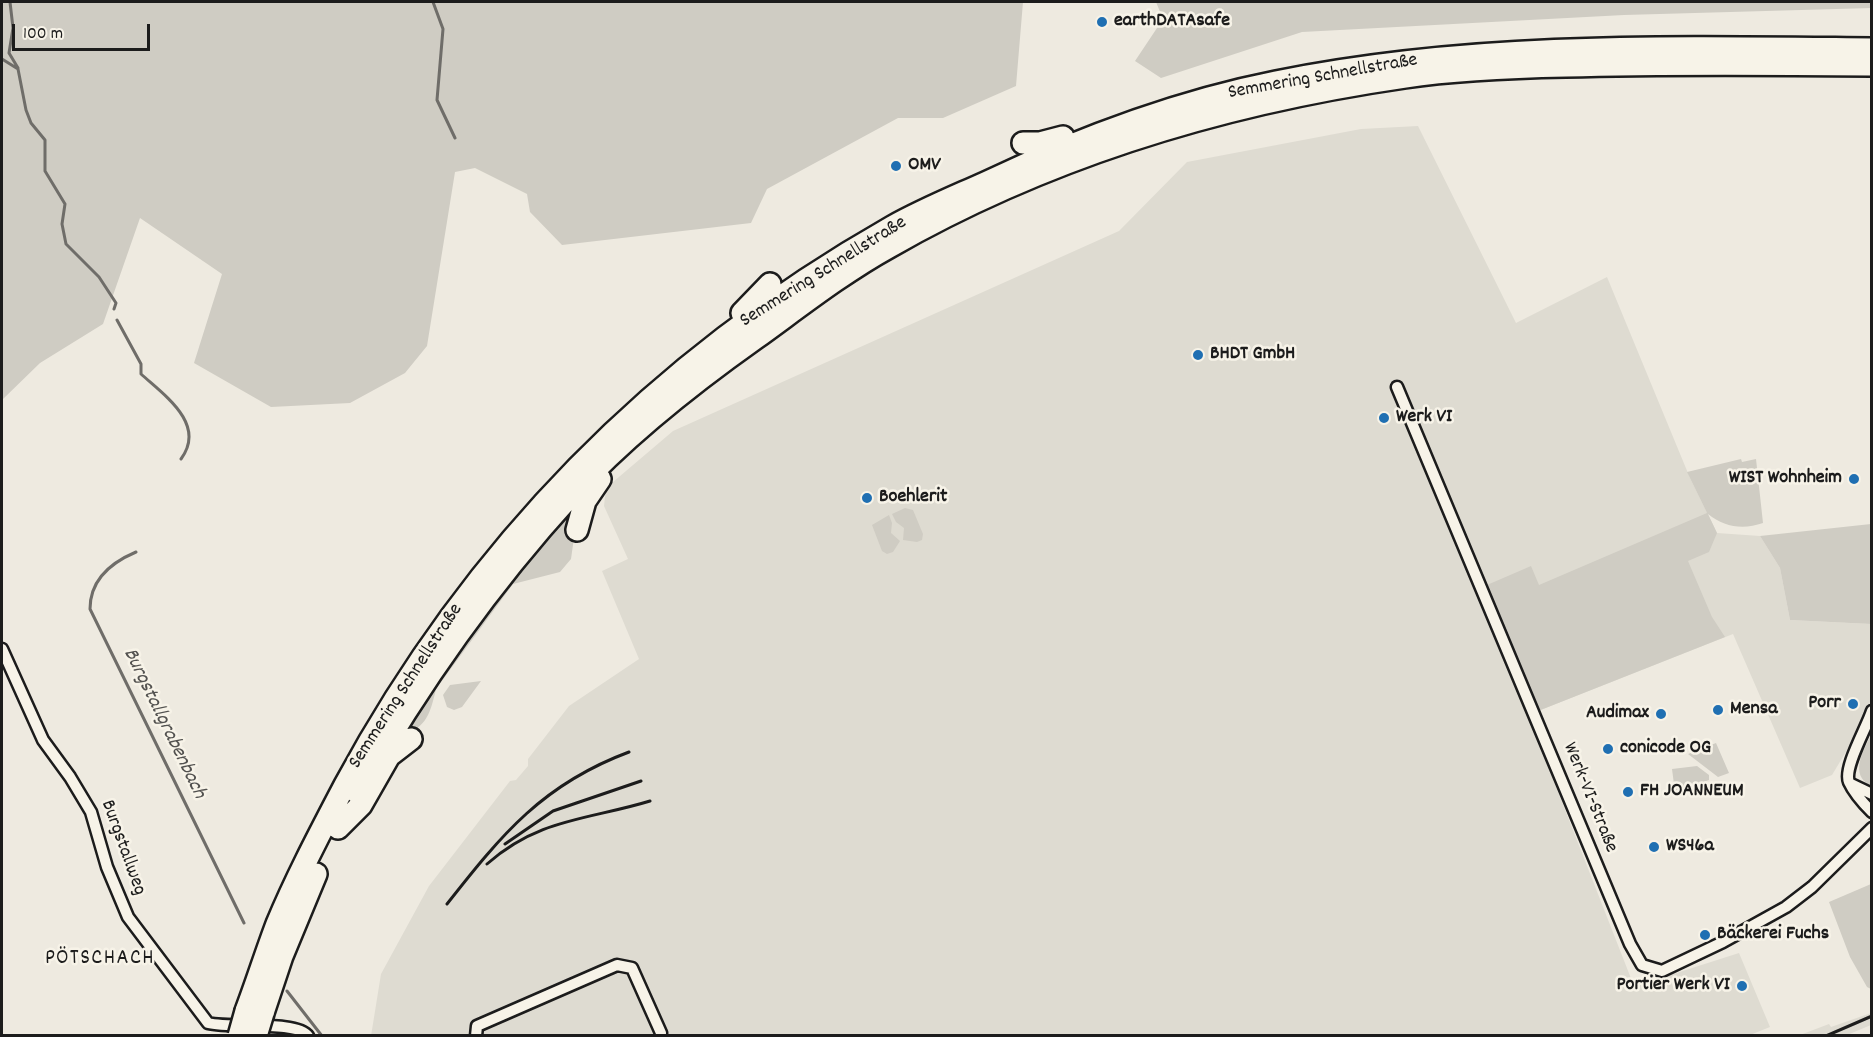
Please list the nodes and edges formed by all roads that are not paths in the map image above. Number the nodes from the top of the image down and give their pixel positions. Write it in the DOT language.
graph roads {
  1 [pos="1872,49"];
  2 [pos="1872,65"];
  3 [pos="1108,130"];
  4 [pos="1023,143"];
  5 [pos="770,284"];
  6 [pos="708,349"];
  7 [pos="1397,387"];
  8 [pos="651,421"];
  9 [pos="577,530"];
  10 [pos="2,649"];
  11 [pos="1872,711"];
  12 [pos="411,739"];
  13 [pos="1850,783"];
  14 [pos="1872,794"];
  15 [pos="1872,812"];
  16 [pos="338,828"];
  17 [pos="1872,828"];
  18 [pos="255,1012"];
  19 [pos="661,1033"];
  20 [pos="239,1035"];
  21 [pos="256,1035"];
  22 [pos="308,1035"];
  23 [pos="476,1035"];
  1 -- 3 [label="highway, Semmering Schnellstraße"];
  2 -- 8 [label="highway, Semmering Schnellstraße"];
  3 -- 4 [label="highway"];
  3 -- 6 [label="highway, Semmering Schnellstraße"];
  5 -- 6 [label="highway"];
  6 -- 18 [label="highway, Semmering Schnellstraße"];
  7 -- 17 [label="street, Werk-VI-Straße"];
  8 -- 9 [label="highway"];
  8 -- 16 [label="highway, Semmering Schnellstraße"];
  10 -- 22 [label="street, Burgstallweg"];
  11 -- 13 [label="street"];
  12 -- 16 [label="highway"];
  13 -- 14 [label="street"];
  13 -- 15 [label="street"];
  16 -- 18 [label="highway, Semmering Schnellstraße"];
  18 -- 20 [label="highway, Semmering Schnellstraße, bridge"];
  18 -- 21 [label="highway, Semmering Schnellstraße, bridge"];
  19 -- 23 [label="street"];
}
